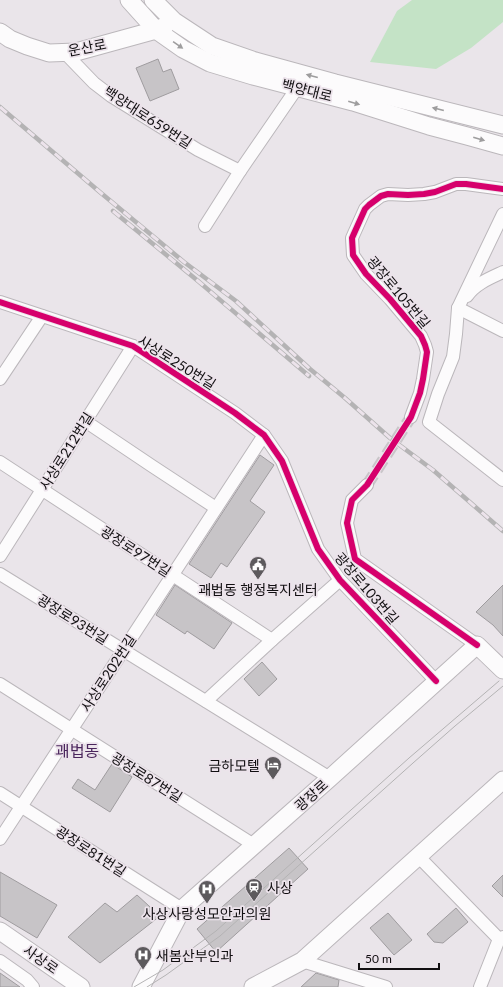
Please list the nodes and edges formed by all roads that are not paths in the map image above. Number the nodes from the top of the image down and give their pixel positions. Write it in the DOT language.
graph roads {
  1 [pos="129,0"];
  2 [pos="153,0"];
  3 [pos="174,21"];
  4 [pos="156,30"];
  5 [pos="0,32"];
  6 [pos="64,52"];
  7 [pos="297,88"];
  8 [pos="503,125"];
  9 [pos="503,146"];
  10 [pos="240,171"];
  11 [pos="503,189"];
  12 [pos="503,214"];
  13 [pos="205,226"];
  14 [pos="503,272"];
  15 [pos="0,302"];
  16 [pos="458,308"];
  17 [pos="42,316"];
  18 [pos="503,331"];
  19 [pos="133,346"];
  20 [pos="0,379"];
  21 [pos="411,417"];
  22 [pos="85,421"];
  23 [pos="264,435"];
  24 [pos="0,462"];
  25 [pos="503,480"];
  26 [pos="367,486"];
  27 [pos="42,489"];
  28 [pos="216,508"];
  29 [pos="0,556"];
  30 [pos="0,574"];
  31 [pos="172,575"];
  32 [pos="340,580"];
  33 [pos="272,640"];
  34 [pos="477,645"];
  35 [pos="123,650"];
  36 [pos="503,670"];
  37 [pos="436,682"];
  38 [pos="0,684"];
  39 [pos="206,701"];
  40 [pos="72,729"];
  41 [pos="330,778"];
  42 [pos="503,780"];
  43 [pos="0,793"];
  44 [pos="21,806"];
  45 [pos="0,839"];
  46 [pos="254,845"];
  47 [pos="418,856"];
  48 [pos="182,909"];
  49 [pos="0,931"];
  50 [pos="501,938"];
  51 [pos="0,961"];
  52 [pos="302,961"];
  53 [pos="33,987"];
  54 [pos="80,987"];
  55 [pos="142,987"];
  56 [pos="253,987"];
  57 [pos="386,987"];
  58 [pos="480,987"];
  1 -- 4 [label="main road, 백양대로"];
  2 -- 3 [label="main road, 백양대로"];
  3 -- 4 [label="main road, 운산로"];
  8 -- 3 [label="main road, 백양대로, one-way"];
  4 -- 6 [label="main road, 운산로"];
  4 -- 7 [label="main road, 백양대로, one-way"];
  5 -- 6 [label="main road, 운산로"];
  6 -- 10 [label="street, 백양대로659번길"];
  7 -- 9 [label="main road, 백양대로, one-way"];
  7 -- 10 [label="street"];
  10 -- 13 [label="street"];
  11 -- 21 [label="street, 광장로105번길"];
  12 -- 16 [label="street"];
  14 -- 16 [label="street"];
  15 -- 17 [label="street, 사상로250번길"];
  16 -- 18 [label="street"];
  16 -- 25 [label="street"];
  17 -- 19 [label="street, 사상로250번길"];
  17 -- 20 [label="street"];
  19 -- 22 [label="street, 사상로212번길"];
  19 -- 23 [label="street, 사상로250번길"];
  22 -- 27 [label="street, 사상로212번길"];
  22 -- 28 [label="street"];
  23 -- 28 [label="street, 사상로202번길"];
  23 -- 32 [label="street, 광장로103번길"];
  24 -- 27 [label="street, 광장로97번길"];
  26 -- 34 [label="street"];
  27 -- 29 [label="street, 사상로212번길"];
  27 -- 31 [label="street, 광장로97번길"];
  28 -- 31 [label="street, 사상로202번길"];
  30 -- 35 [label="street, 광장로93번길"];
  31 -- 33 [label="street, 광장로97번길"];
  31 -- 35 [label="street, 사상로202번길"];
  32 -- 33 [label="street, 광장로103번길"];
  32 -- 37 [label="street, 광장로103번길"];
  33 -- 39 [label="street"];
  34 -- 36 [label="main road"];
  34 -- 37 [label="main road, 광장로"];
  35 -- 39 [label="street, 광장로93번길"];
  35 -- 40 [label="street, 사상로202번길"];
  37 -- 41 [label="main road, 광장로"];
  38 -- 40 [label="street, 광장로87번길"];
  39 -- 41 [label="street, 광장로93번길"];
  40 -- 44 [label="street, 사상로202번길"];
  40 -- 46 [label="street, 광장로87번길"];
  41 -- 46 [label="main road, 광장로"];
  42 -- 47 [label="main road"];
  43 -- 44 [label="street, 광장로81번길"];
  44 -- 45 [label="street, 사상로202번길"];
  44 -- 48 [label="street, 광장로81번길"];
  46 -- 48 [label="main road, 광장로"];
  47 -- 50 [label="street"];
  47 -- 52 [label="main road"];
  48 -- 55 [label="main road, 광장로"];
  49 -- 54 [label="main road, 사상로"];
  50 -- 58 [label="street"];
  51 -- 53 [label="street"];
  52 -- 56 [label="main road"];
  52 -- 57 [label="street"];
}
